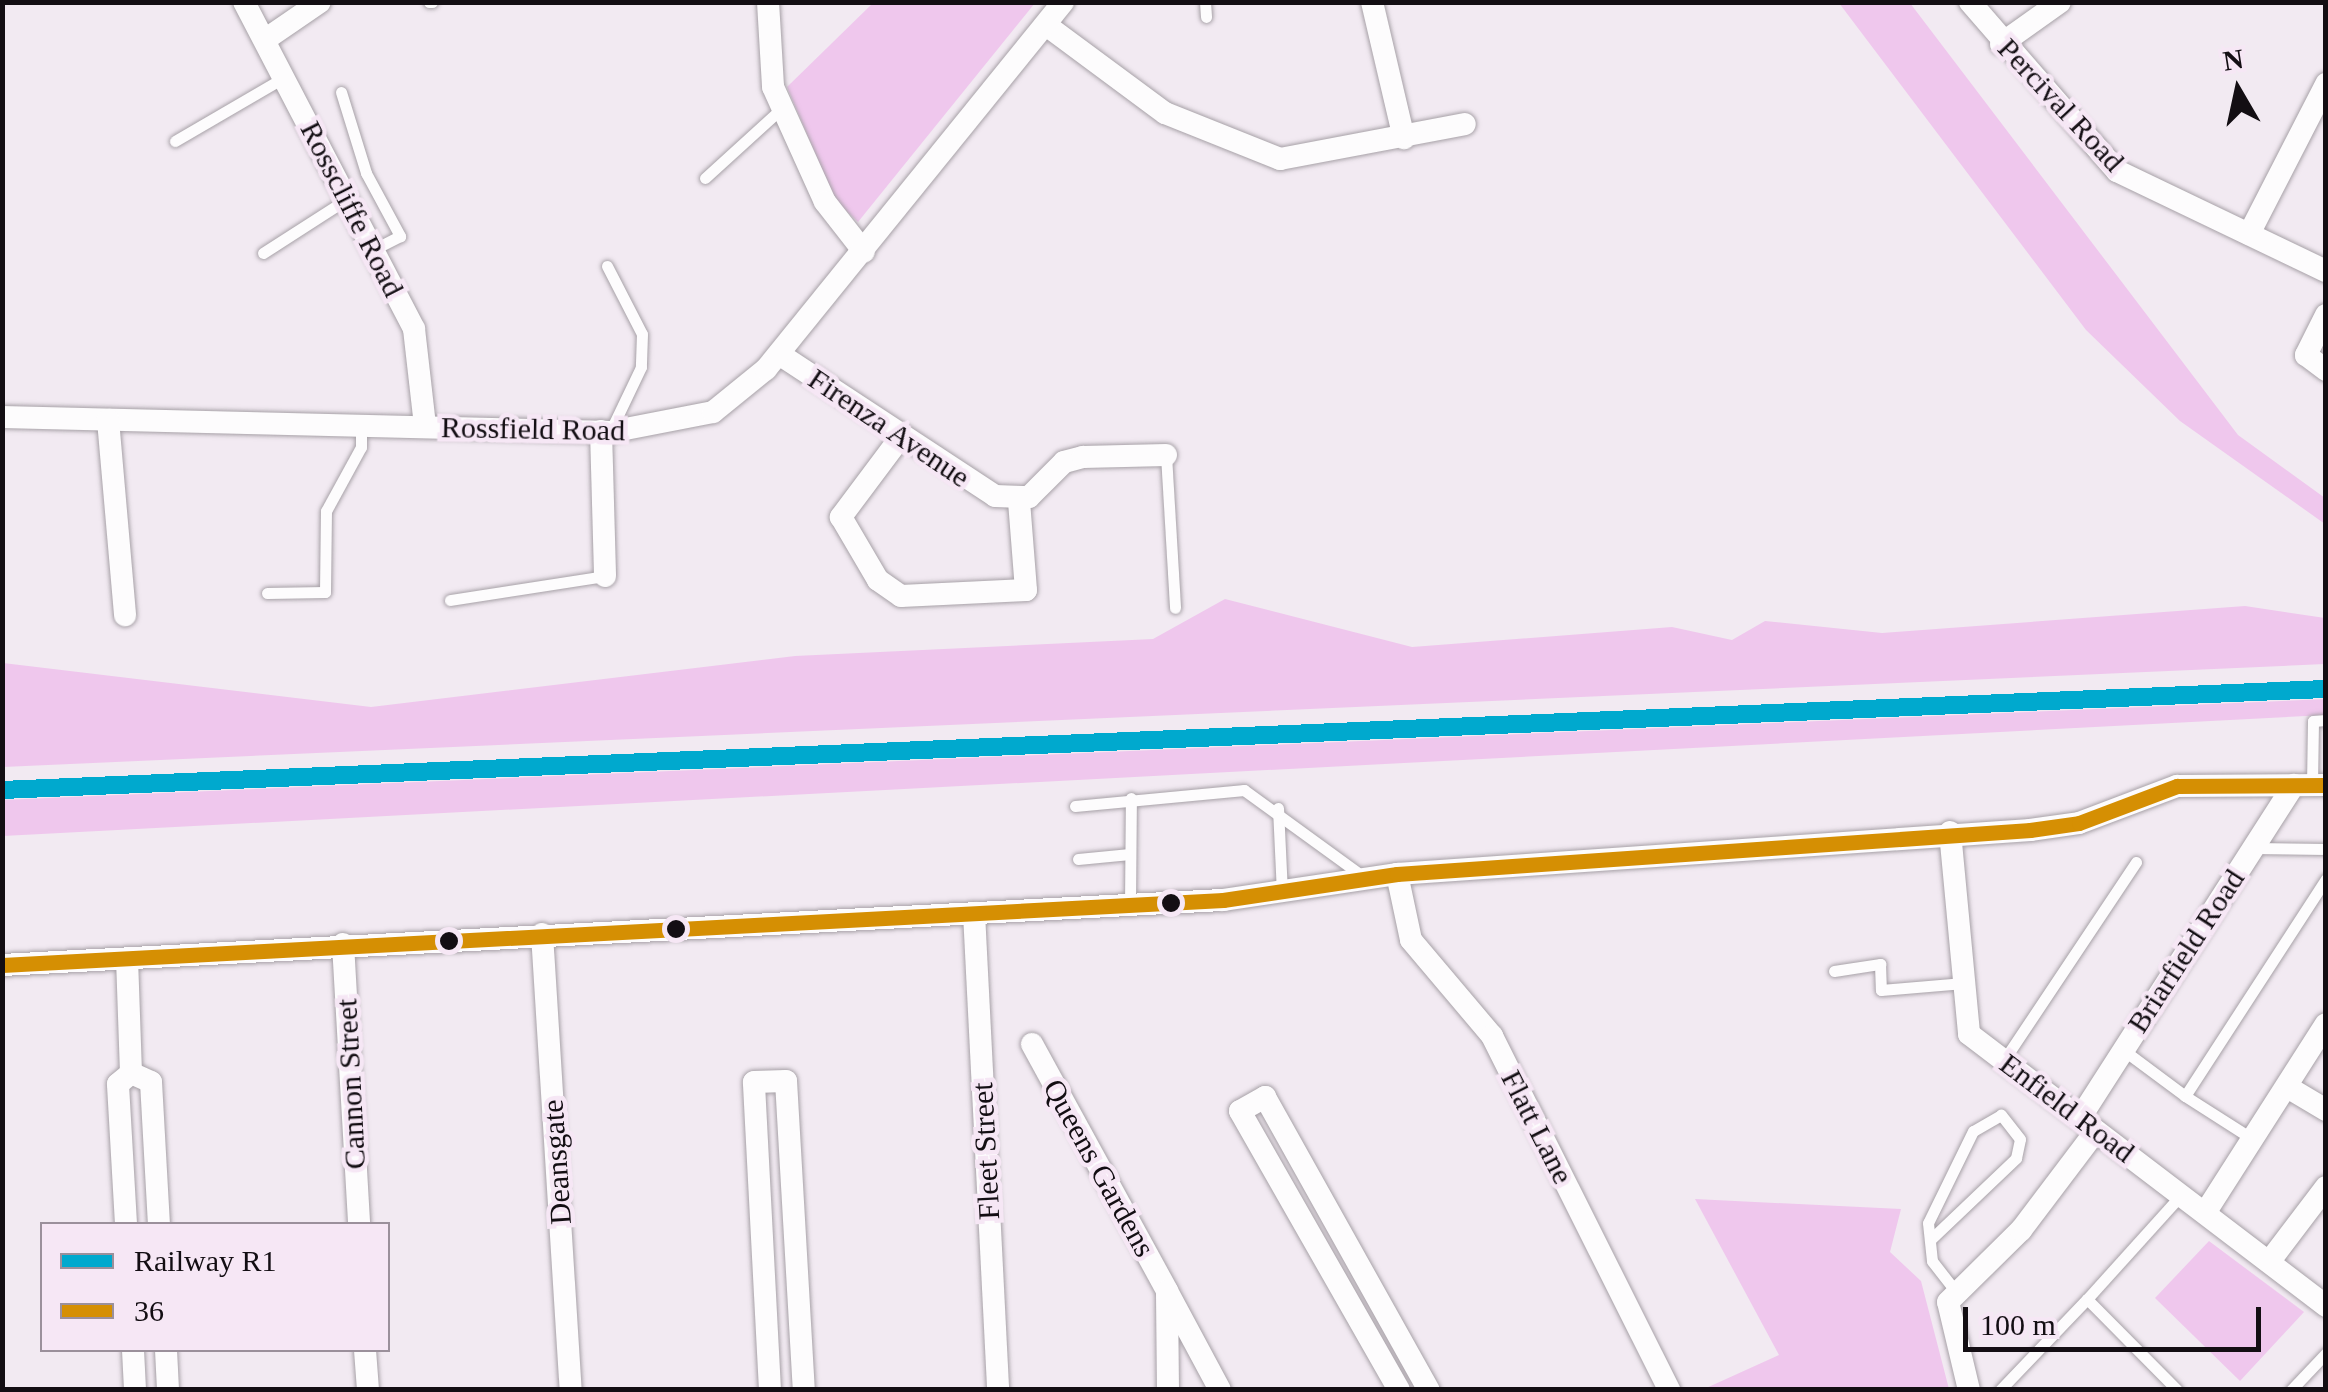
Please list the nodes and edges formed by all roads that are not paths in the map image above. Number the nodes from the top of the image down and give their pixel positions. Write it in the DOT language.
graph roads {
  1 [pos="244,2"];
  2 [pos="320,2"];
  3 [pos="768,2"];
  4 [pos="1063,2"];
  5 [pos="1206,2"];
  6 [pos="1372,2"];
  7 [pos="1970,2"];
  8 [pos="2060,2"];
  9 [pos="1206,17"];
  10 [pos="1046,25"];
  11 [pos="266,39"];
  12 [pos="2001,44"];
  13 [pos="285,78"];
  14 [pos="2326,84"];
  15 [pos="341,92"];
  16 [pos="782,108"];
  17 [pos="1465,124"];
  18 [pos="1404,138"];
  19 [pos="175,141"];
  20 [pos="705,178"];
  21 [pos="347,200"];
  22 [pos="2249,234"];
  23 [pos="373,250"];
  24 [pos="263,252"];
  25 [pos="864,252"];
  26 [pos="607,266"];
  27 [pos="2326,271"];
  28 [pos="2326,314"];
  29 [pos="778,354"];
  30 [pos="2326,370"];
  31 [pos="2,417"];
  32 [pos="108,420"];
  33 [pos="361,424"];
  34 [pos="425,426"];
  35 [pos="606,432"];
  36 [pos="900,438"];
  37 [pos="1166,455"];
  38 [pos="1019,501"];
  39 [pos="605,576"];
  40 [pos="267,593"];
  41 [pos="450,600"];
  42 [pos="1175,608"];
  43 [pos="126,616"];
  44 [pos="2326,720"];
  45 [pos="2310,785"];
  46 [pos="1130,798"];
  47 [pos="1076,806"];
  48 [pos="1278,808"];
  49 [pos="1950,832"];
  50 [pos="2254,848"];
  51 [pos="2326,849"];
  52 [pos="1130,854"];
  53 [pos="1078,858"];
  54 [pos="2136,862"];
  55 [pos="1396,874"];
  56 [pos="1365,878"];
  57 [pos="2326,879"];
  58 [pos="1282,892"];
  59 [pos="1130,904"];
  60 [pos="974,912"];
  61 [pos="542,934"];
  62 [pos="343,944"];
  63 [pos="127,959"];
  64 [pos="2,965"];
  65 [pos="1834,971"];
  66 [pos="1964,983"];
  67 [pos="2326,1024"];
  68 [pos="1032,1044"];
  69 [pos="2122,1049"];
  70 [pos="2004,1060"];
  71 [pos="132,1073"];
  72 [pos="2289,1088"];
  73 [pos="2185,1096"];
  74 [pos="2326,1110"];
  75 [pos="2088,1124"];
  76 [pos="2254,1140"];
  77 [pos="2326,1187"];
  78 [pos="2181,1195"];
  79 [pos="2205,1213"];
  80 [pos="791,1221"];
  81 [pos="126,1222"];
  82 [pos="159,1222"];
  83 [pos="358,1222"];
  84 [pos="761,1222"];
  85 [pos="1930,1240"];
  86 [pos="2269,1262"];
  87 [pos="1362,1271"];
  88 [pos="1339,1284"];
  89 [pos="1167,1291"];
  90 [pos="2322,1296"];
  91 [pos="1953,1298"];
  92 [pos="2087,1300"];
  93 [pos="133,1352"];
  94 [pos="166,1352"];
  95 [pos="365,1352"];
  96 [pos="2326,1354"];
  97 [pos="135,1390"];
  98 [pos="168,1390"];
  99 [pos="368,1390"];
  100 [pos="572,1390"];
  101 [pos="770,1390"];
  102 [pos="804,1390"];
  103 [pos="998,1390"];
  104 [pos="1168,1390"];
  105 [pos="1220,1390"];
  106 [pos="1399,1390"];
  107 [pos="1428,1390"];
  108 [pos="1669,1390"];
  109 [pos="1968,1390"];
  110 [pos="2000,1390"];
  111 [pos="2178,1390"];
  112 [pos="2291,1390"];
  1 -- 11 [label="street, Rosscliffe Road"];
  2 -- 11 [label="street"];
  3 -- 16 [label="street"];
  4 -- 10 [label="street, Rossfield Road"];
  5 -- 9 [label="lane"];
  6 -- 18 [label="street"];
  7 -- 12 [label="street, Percival Road"];
  8 -- 12 [label="street"];
  10 -- 18 [label="street"];
  10 -- 25 [label="street, Rossfield Road"];
  11 -- 13 [label="street, Rosscliffe Road"];
  12 -- 22 [label="street, Percival Road"];
  13 -- 19 [label="lane"];
  13 -- 21 [label="street, Rosscliffe Road"];
  14 -- 22 [label="street"];
  15 -- 23 [label="lane"];
  16 -- 20 [label="lane"];
  16 -- 25 [label="street"];
  17 -- 18 [label="street"];
  21 -- 23 [label="street, Rosscliffe Road"];
  21 -- 24 [label="lane"];
  22 -- 27 [label="street, Percival Road"];
  23 -- 34 [label="street, Rosscliffe Road"];
  25 -- 29 [label="street, Rossfield Road"];
  26 -- 35 [label="lane"];
  28 -- 30 [label="street"];
  29 -- 35 [label="street, Rossfield Road"];
  29 -- 36 [label="street, Firenza Avenue"];
  31 -- 32 [label="street, Rossfield Road"];
  32 -- 33 [label="street, Rossfield Road"];
  32 -- 43 [label="street"];
  33 -- 34 [label="street, Rossfield Road"];
  33 -- 40 [label="lane"];
  34 -- 35 [label="street, Rossfield Road"];
  35 -- 39 [label="street"];
  36 -- 38 [label="street, Firenza Avenue"];
  36 -- 38 [label="street"];
  37 -- 38 [label="street"];
  37 -- 42 [label="lane"];
  39 -- 41 [label="lane"];
  44 -- 45 [label="lane"];
  45 -- 49 [label="street"];
  45 -- 50 [label="street, Briarfield Road"];
  46 -- 47 [label="lane"];
  46 -- 48 [label="lane"];
  46 -- 52 [label="lane"];
  48 -- 56 [label="lane"];
  48 -- 58 [label="lane"];
  49 -- 55 [label="street"];
  49 -- 66 [label="street, Enfield Road"];
  50 -- 51 [label="lane"];
  50 -- 69 [label="street, Briarfield Road"];
  52 -- 53 [label="lane"];
  52 -- 59 [label="lane"];
  54 -- 70 [label="lane"];
  55 -- 56 [label="street"];
  55 -- 108 [label="street, Flatt Lane"];
  56 -- 58 [label="street"];
  57 -- 73 [label="lane"];
  58 -- 59 [label="street"];
  59 -- 60 [label="street"];
  60 -- 61 [label="street"];
  60 -- 103 [label="street, Fleet Street"];
  61 -- 62 [label="street"];
  61 -- 100 [label="street, Deansgate"];
  62 -- 63 [label="street"];
  62 -- 83 [label="street, Cannon Street"];
  63 -- 64 [label="street"];
  63 -- 71 [label="street"];
  65 -- 66 [label="lane"];
  66 -- 70 [label="street, Enfield Road"];
  67 -- 72 [label="street"];
  68 -- 89 [label="street, Queens Gardens"];
  69 -- 73 [label="lane"];
  69 -- 75 [label="street, Briarfield Road"];
  70 -- 75 [label="street, Enfield Road"];
  71 -- 81 [label="street"];
  71 -- 82 [label="street"];
  72 -- 74 [label="street"];
  72 -- 76 [label="street"];
  73 -- 76 [label="lane"];
  75 -- 78 [label="street, Enfield Road"];
  75 -- 91 [label="street, Briarfield Road"];
  76 -- 79 [label="street"];
  77 -- 86 [label="street"];
  78 -- 79 [label="street, Enfield Road"];
  78 -- 92 [label="lane"];
  79 -- 86 [label="street, Enfield Road"];
  80 -- 84 [label="street"];
  80 -- 84 [label="street"];
  80 -- 102 [label="street"];
  84 -- 101 [label="street"];
  85 -- 85 [label="lane"];
  85 -- 91 [label="lane"];
  86 -- 90 [label="street, Enfield Road"];
  87 -- 88 [label="street"];
  87 -- 88 [label="street"];
  87 -- 107 [label="street"];
  88 -- 106 [label="street"];
  89 -- 104 [label="street, Queens Gardens"];
  89 -- 105 [label="street, Queens Gardens"];
  91 -- 109 [label="street"];
  92 -- 110 [label="lane"];
  92 -- 111 [label="lane"];
  93 -- 97 [label="street"];
  94 -- 98 [label="street"];
  95 -- 99 [label="street"];
  96 -- 112 [label="lane"];
}
